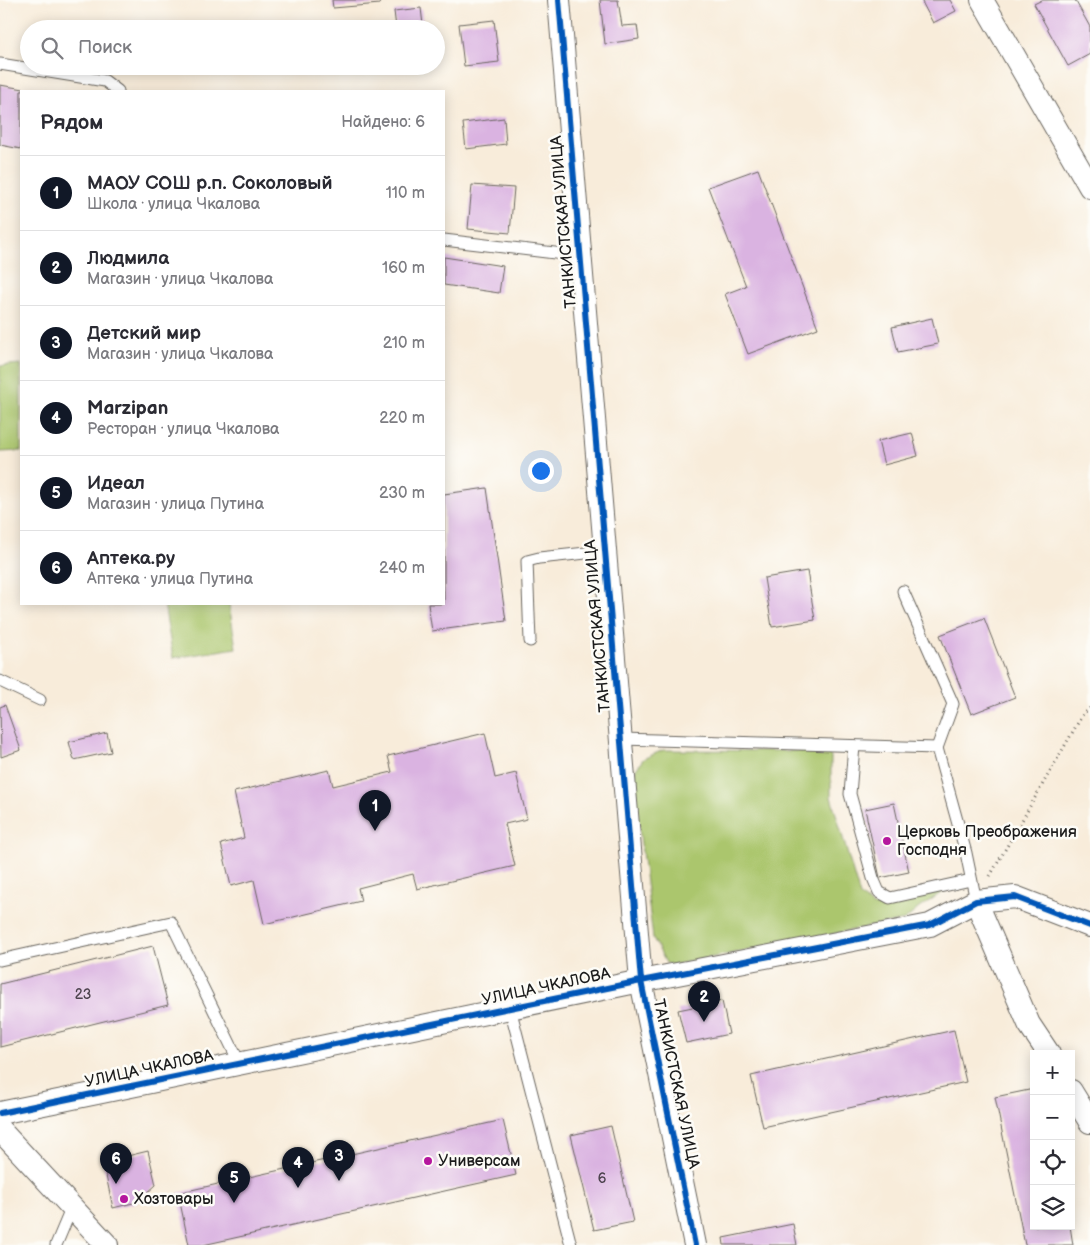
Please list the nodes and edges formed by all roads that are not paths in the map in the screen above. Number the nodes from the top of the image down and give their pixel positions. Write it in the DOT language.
graph roads {
  1 [pos="559,0"];
  2 [pos="982,0"];
  3 [pos="0,64"];
  4 [pos="20,67"];
  5 [pos="68,75"];
  6 [pos="117,90"];
  7 [pos="1090,187"];
  8 [pos="445,240"];
  9 [pos="580,256"];
  10 [pos="605,551"];
  11 [pos="903,592"];
  12 [pos="530,641"];
  13 [pos="0,682"];
  14 [pos="40,700"];
  15 [pos="621,739"];
  16 [pos="854,746"];
  17 [pos="937,748"];
  18 [pos="974,890"];
  19 [pos="1090,926"];
  20 [pos="0,960"];
  21 [pos="641,981"];
  22 [pos="510,1008"];
  23 [pos="1046,1050"];
  24 [pos="240,1064"];
  25 [pos="1073,1095"];
  26 [pos="0,1113"];
  27 [pos="1090,1122"];
  28 [pos="0,1130"];
  29 [pos="72,1206"];
  30 [pos="56,1245"];
  31 [pos="108,1245"];
  32 [pos="572,1245"];
  33 [pos="695,1245"];
  1 -- 9 [label="street, ТАНКИСТСКАЯ УЛИЦА"];
  2 -- 7 [label="street"];
  3 -- 4 [label="lane"];
  5 -- 6 [label="lane"];
  8 -- 9 [label="lane"];
  9 -- 10 [label="street, ТАНКИСТСКАЯ УЛИЦА"];
  10 -- 12 [label="lane"];
  10 -- 15 [label="street, ТАНКИСТСКАЯ УЛИЦА"];
  11 -- 17 [label="lane"];
  13 -- 14 [label="lane"];
  15 -- 16 [label="lane"];
  15 -- 21 [label="street, ТАНКИСТСКАЯ УЛИЦА"];
  16 -- 17 [label="lane"];
  16 -- 18 [label="lane"];
  17 -- 18 [label="lane"];
  18 -- 19 [label="street, УЛИЦА ЧКАЛОВА"];
  18 -- 21 [label="street, УЛИЦА ЧКАЛОВА"];
  18 -- 23 [label="street"];
  20 -- 24 [label="lane"];
  21 -- 22 [label="street, УЛИЦА ЧКАЛОВА"];
  21 -- 33 [label="street, ТАНКИСТСКАЯ УЛИЦА"];
  22 -- 24 [label="street, УЛИЦА ЧКАЛОВА"];
  22 -- 32 [label="lane"];
  24 -- 26 [label="street, УЛИЦА ЧКАЛОВА"];
  25 -- 27 [label="street"];
  28 -- 29 [label="street"];
  29 -- 30 [label="lane"];
  29 -- 31 [label="street"];
}
